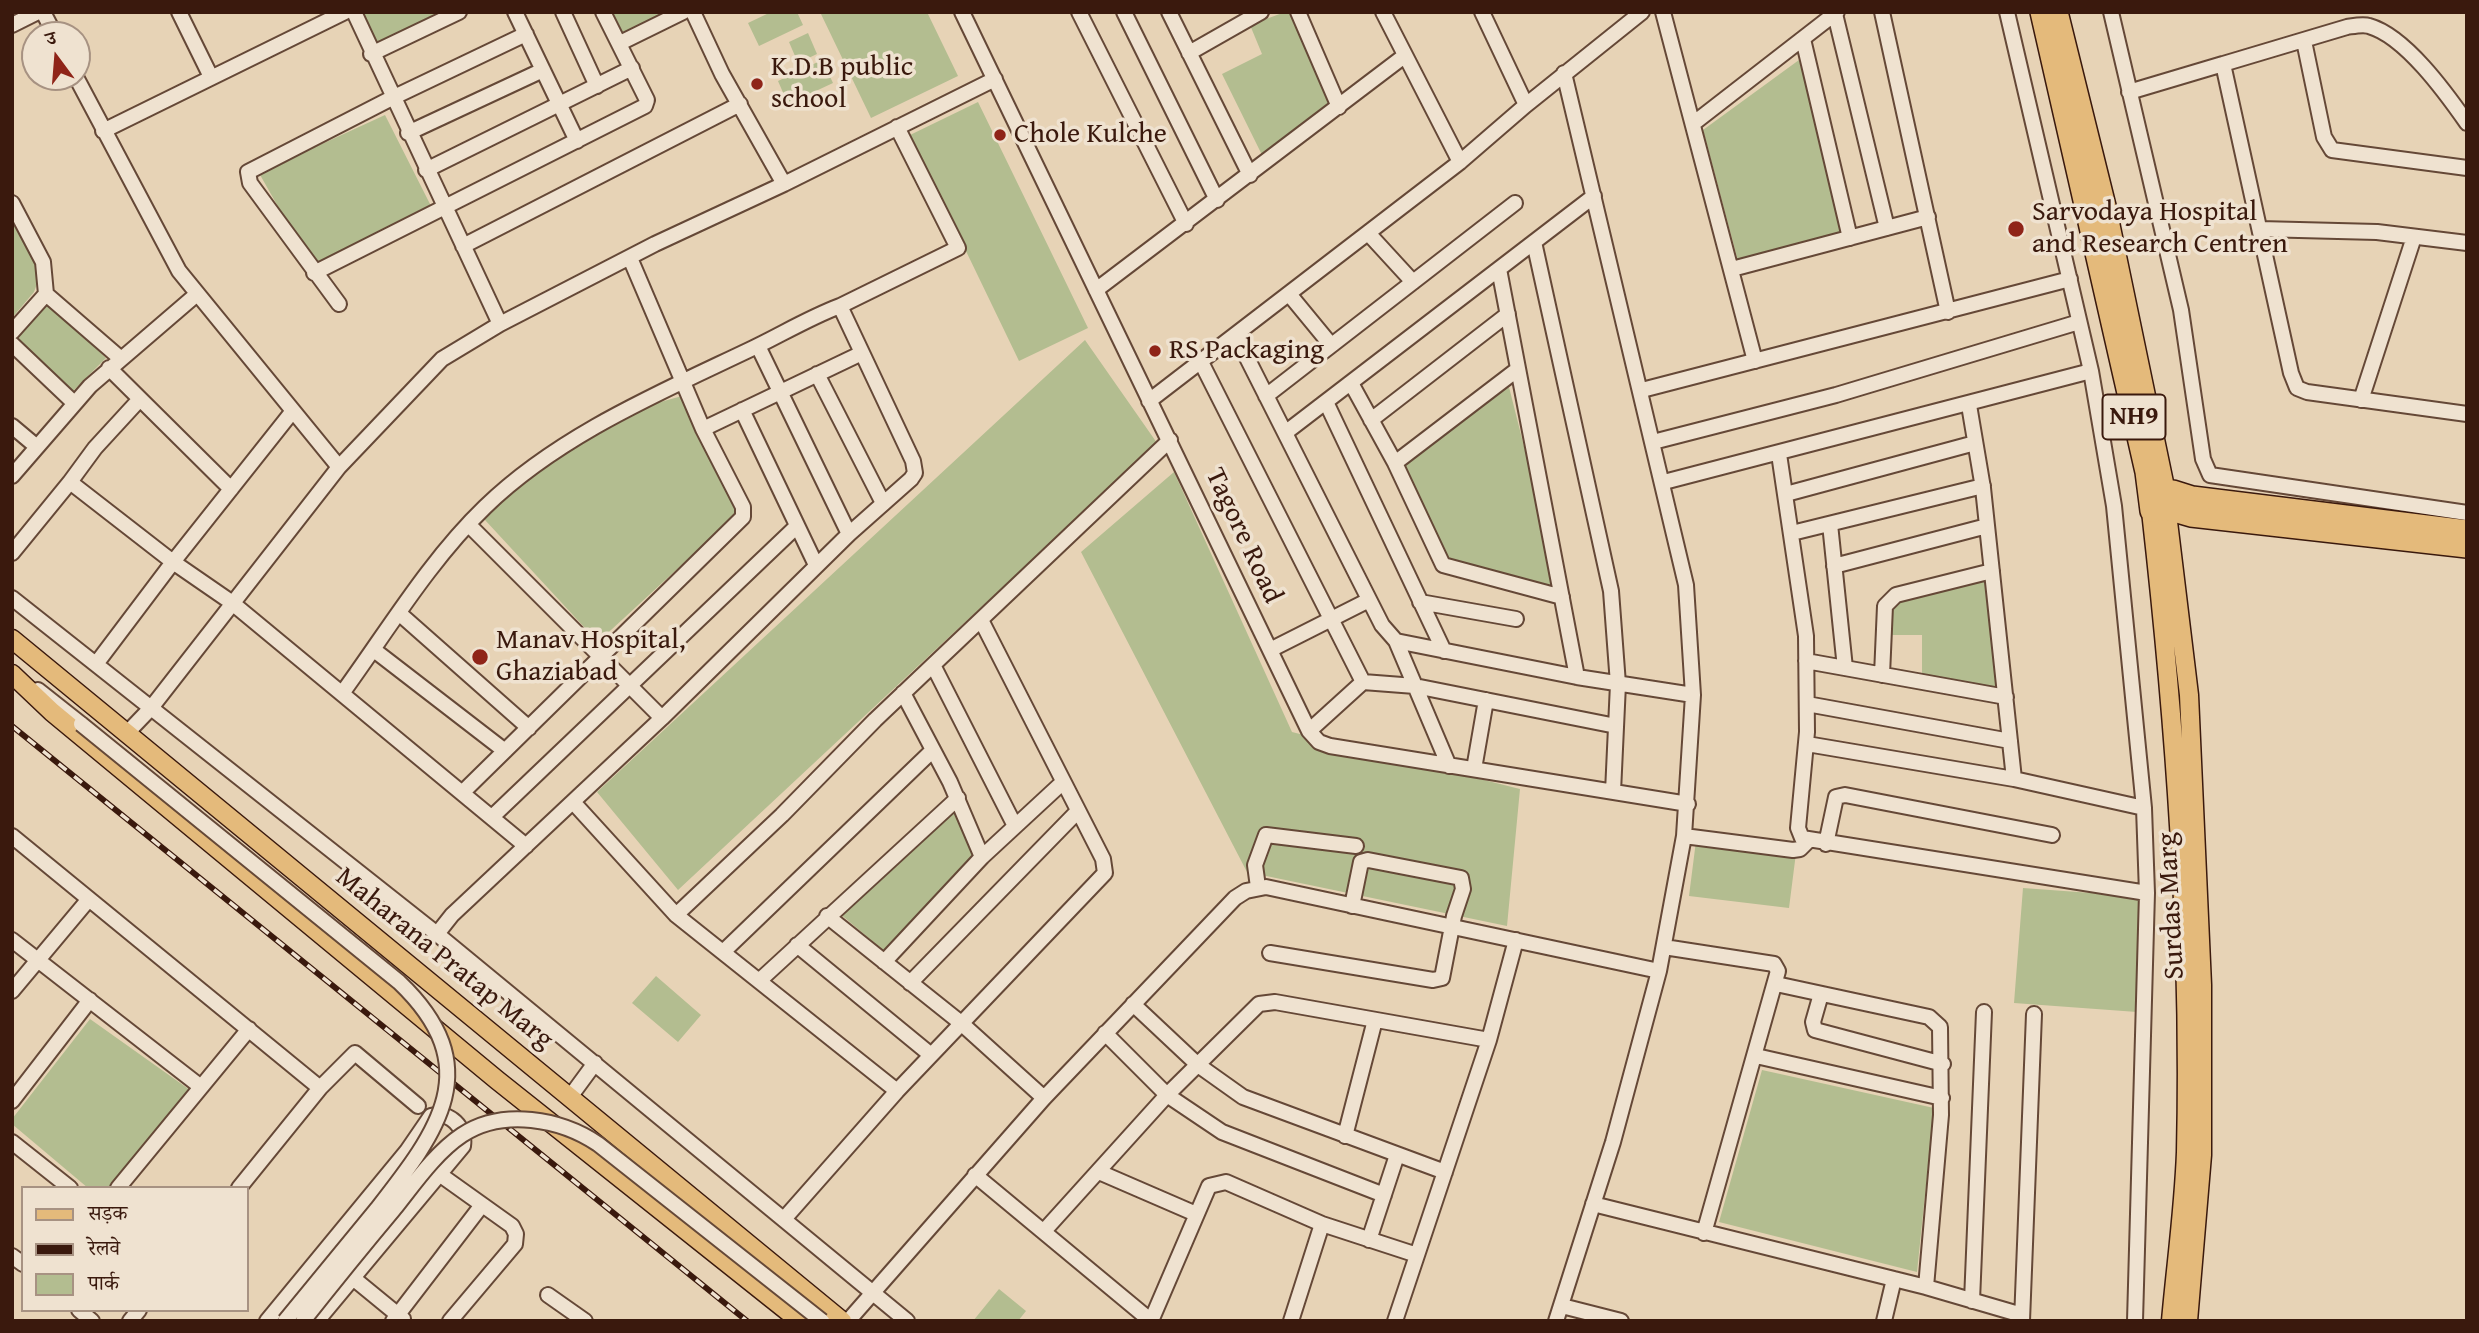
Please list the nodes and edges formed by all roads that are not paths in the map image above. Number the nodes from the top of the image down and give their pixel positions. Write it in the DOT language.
graph roads {
  1 [pos="41,12"];
  2 [pos="178,12"];
  3 [pos="345,12"];
  4 [pos="354,12"];
  5 [pos="459,12"];
  6 [pos="515,12"];
  7 [pos="563,12"];
  8 [pos="604,12"];
  9 [pos="682,12"];
  10 [pos="693,12"];
  11 [pos="962,12"];
  12 [pos="1124,12"];
  13 [pos="1170,12"];
  14 [pos="1261,12"];
  15 [pos="1298,12"];
  16 [pos="1383,12"];
  17 [pos="1482,12"];
  18 [pos="1642,12"];
  19 [pos="1663,12"];
  20 [pos="1882,12"];
  21 [pos="2007,12"];
  22 [pos="2041,12"];
  23 [pos="2057,12"];
  24 [pos="2111,12"];
  25 [pos="1836,13"];
  26 [pos="1085,14"];
  27 [pos="2349,19"];
  28 [pos="12,25"];
  29 [pos="526,34"];
  30 [pos="1803,39"];
  31 [pos="2304,41"];
  32 [pos="620,44"];
  33 [pos="1189,53"];
  34 [pos="371,54"];
  35 [pos="1404,57"];
  36 [pos="2223,65"];
  37 [pos="632,68"];
  38 [pos="543,70"];
  39 [pos="1564,73"];
  40 [pos="212,77"];
  41 [pos="995,79"];
  42 [pos="597,86"];
  43 [pos="83,91"];
  44 [pos="2129,92"];
  45 [pos="392,98"];
  46 [pos="740,104"];
  47 [pos="1526,104"];
  48 [pos="560,105"];
  49 [pos="1339,107"];
  50 [pos="1693,123"];
  51 [pos="2467,123"];
  52 [pos="897,127"];
  53 [pos="103,131"];
  54 [pos="408,133"];
  55 [pos="577,141"];
  56 [pos="1460,162"];
  57 [pos="2467,168"];
  58 [pos="426,170"];
  59 [pos="1250,175"];
  60 [pos="784,184"];
  61 [pos="1594,196"];
  62 [pos="1217,200"];
  63 [pos="12,203"];
  64 [pos="1515,203"];
  65 [pos="445,209"];
  66 [pos="1928,217"];
  67 [pos="1186,224"];
  68 [pos="1887,228"];
  69 [pos="2260,229"];
  70 [pos="1368,233"];
  71 [pos="2414,236"];
  72 [pos="1850,238"];
  73 [pos="1534,242"];
  74 [pos="2467,243"];
  75 [pos="463,246"];
  76 [pos="629,258"];
  77 [pos="1499,269"];
  78 [pos="1732,269"];
  79 [pos="314,273"];
  80 [pos="2070,279"];
  81 [pos="1413,282"];
  82 [pos="1096,290"];
  83 [pos="46,294"];
  84 [pos="197,294"];
  85 [pos="1289,294"];
  86 [pos="339,304"];
  87 [pos="839,306"];
  88 [pos="1948,312"];
  89 [pos="1508,314"];
  90 [pos="2079,322"];
  91 [pos="500,324"];
  92 [pos="12,332"];
  93 [pos="1236,336"];
  94 [pos="12,344"];
  95 [pos="1331,345"];
  96 [pos="758,346"];
  97 [pos="863,353"];
  98 [pos="1755,361"];
  99 [pos="1201,362"];
  100 [pos="115,363"];
  101 [pos="1518,369"];
  102 [pos="2091,371"];
  103 [pos="817,374"];
  104 [pos="683,382"];
  105 [pos="1351,383"];
  106 [pos="1642,390"];
  107 [pos="779,391"];
  108 [pos="1266,396"];
  109 [pos="140,399"];
  110 [pos="2361,400"];
  111 [pos="1149,401"];
  112 [pos="73,402"];
  113 [pos="1326,402"];
  114 [pos="1969,405"];
  115 [pos="742,410"];
  116 [pos="292,412"];
  117 [pos="2467,414"];
  118 [pos="1371,420"];
  119 [pos="12,426"];
  120 [pos="703,429"];
  121 [pos="1285,433"];
  122 [pos="1170,440"];
  123 [pos="1653,442"];
  124 [pos="1975,443"];
  125 [pos="37,447"];
  126 [pos="1779,454"];
  127 [pos="1395,463"];
  128 [pos="339,467"];
  129 [pos="2210,475"];
  130 [pos="12,476"];
  131 [pos="70,482"];
  132 [pos="1664,482"];
  133 [pos="1983,486"];
  134 [pos="231,489"];
  135 [pos="1786,494"];
  136 [pos="2208,499"];
  137 [pos="2158,500"];
  138 [pos="883,503"];
  139 [pos="2467,513"];
  140 [pos="1830,524"];
  141 [pos="469,525"];
  142 [pos="797,526"];
  143 [pos="1987,526"];
  144 [pos="2467,531"];
  145 [pos="1792,533"];
  146 [pos="849,534"];
  147 [pos="2467,547"];
  148 [pos="12,553"];
  149 [pos="173,562"];
  150 [pos="816,565"];
  151 [pos="1834,566"];
  152 [pos="1992,571"];
  153 [pos="1562,597"];
  154 [pos="12,598"];
  155 [pos="1369,600"];
  156 [pos="232,602"];
  157 [pos="1420,602"];
  158 [pos="400,614"];
  159 [pos="981,620"];
  160 [pos="1331,620"];
  161 [pos="1516,620"];
  162 [pos="12,639"];
  163 [pos="1396,640"];
  164 [pos="374,650"];
  165 [pos="1270,650"];
  166 [pos="1444,651"];
  167 [pos="600,657"];
  168 [pos="1806,661"];
  169 [pos="96,664"];
  170 [pos="933,665"];
  171 [pos="1845,668"];
  172 [pos="12,673"];
  173 [pos="1882,675"];
  174 [pos="1577,677"];
  175 [pos="1363,682"];
  176 [pos="1618,684"];
  177 [pos="628,685"];
  178 [pos="1415,686"];
  179 [pos="343,692"];
  180 [pos="903,693"];
  181 [pos="1693,695"];
  182 [pos="2006,697"];
  183 [pos="1486,700"];
  184 [pos="1807,705"];
  185 [pos="151,708"];
  186 [pos="662,718"];
  187 [pos="1616,726"];
  188 [pos="529,728"];
  189 [pos="1310,731"];
  190 [pos="127,733"];
  191 [pos="2010,741"];
  192 [pos="1807,744"];
  193 [pos="933,750"];
  194 [pos="505,751"];
  195 [pos="1448,766"];
  196 [pos="1474,769"];
  197 [pos="2014,779"];
  198 [pos="1062,783"];
  199 [pos="463,792"];
  200 [pos="1613,792"];
  201 [pos="958,798"];
  202 [pos="573,802"];
  203 [pos="1688,804"];
  204 [pos="2144,808"];
  205 [pos="1078,811"];
  206 [pos="492,817"];
  207 [pos="1015,826"];
  208 [pos="2052,835"];
  209 [pos="12,836"];
  210 [pos="1684,836"];
  211 [pos="1808,841"];
  212 [pos="1826,844"];
  213 [pos="526,846"];
  214 [pos="1356,846"];
  215 [pos="982,857"];
  216 [pos="1258,887"];
  217 [pos="2147,893"];
  218 [pos="89,899"];
  219 [pos="1352,906"];
  220 [pos="676,915"];
  221 [pos="827,916"];
  222 [pos="1451,927"];
  223 [pos="438,934"];
  224 [pos="12,940"];
  225 [pos="1516,940"];
  226 [pos="797,945"];
  227 [pos="1664,947"];
  228 [pos="723,952"];
  229 [pos="1270,953"];
  230 [pos="38,960"];
  231 [pos="884,962"];
  232 [pos="1659,971"];
  233 [pos="759,981"];
  234 [pos="910,983"];
  235 [pos="1776,984"];
  236 [pos="12,991"];
  237 [pos="1821,994"];
  238 [pos="90,1000"];
  239 [pos="1133,1003"];
  240 [pos="1984,1012"];
  241 [pos="2034,1014"];
  242 [pos="1375,1020"];
  243 [pos="961,1024"];
  244 [pos="249,1029"];
  245 [pos="1105,1033"];
  246 [pos="1489,1040"];
  247 [pos="931,1055"];
  248 [pos="1756,1056"];
  249 [pos="594,1063"];
  250 [pos="1942,1064"];
  251 [pos="1198,1065"];
  252 [pos="201,1087"];
  253 [pos="320,1088"];
  254 [pos="897,1091"];
  255 [pos="1167,1095"];
  256 [pos="570,1097"];
  257 [pos="1044,1098"];
  258 [pos="1942,1098"];
  259 [pos="12,1101"];
  260 [pos="418,1106"];
  261 [pos="596,1118"];
  262 [pos="1345,1136"];
  263 [pos="12,1142"];
  264 [pos="577,1143"];
  265 [pos="407,1151"];
  266 [pos="1397,1155"];
  267 [pos="1099,1172"];
  268 [pos="1445,1172"];
  269 [pos="440,1174"];
  270 [pos="975,1175"];
  271 [pos="67,1186"];
  272 [pos="120,1186"];
  273 [pos="241,1186"];
  274 [pos="1384,1195"];
  275 [pos="1594,1204"];
  276 [pos="482,1205"];
  277 [pos="1196,1214"];
  278 [pos="784,1219"];
  279 [pos="1322,1224"];
  280 [pos="1044,1231"];
  281 [pos="1704,1233"];
  282 [pos="1369,1240"];
  283 [pos="1417,1255"];
  284 [pos="353,1278"];
  285 [pos="1894,1279"];
  286 [pos="1926,1287"];
  287 [pos="873,1293"];
  288 [pos="548,1295"];
  289 [pos="1972,1301"];
  290 [pos="1562,1306"];
  291 [pos="2022,1318"];
  292 [pos="399,1319"];
  293 [pos="267,1321"];
  294 [pos="285,1321"];
  295 [pos="303,1321"];
  296 [pos="317,1321"];
  297 [pos="450,1321"];
  298 [pos="585,1321"];
  299 [pos="800,1321"];
  300 [pos="822,1321"];
  301 [pos="842,1321"];
  302 [pos="848,1321"];
  303 [pos="907,1321"];
  304 [pos="1151,1321"];
  305 [pos="1291,1321"];
  306 [pos="1395,1321"];
  307 [pos="1556,1321"];
  308 [pos="1621,1321"];
  309 [pos="1884,1321"];
  310 [pos="2135,1321"];
  311 [pos="2172,1321"];
  312 [pos="2188,1321"];
  1 -- 28 [label="street"];
  2 -- 40 [label="street"];
  3 -- 40 [label="street"];
  4 -- 34 [label="street"];
  5 -- 34 [label="street"];
  6 -- 29 [label="street"];
  7 -- 42 [label="street"];
  8 -- 32 [label="street"];
  9 -- 32 [label="street"];
  10 -- 46 [label="street"];
  11 -- 41 [label="street, Tagore Road"];
  12 -- 62 [label="street"];
  13 -- 33 [label="street"];
  14 -- 33 [label="street"];
  15 -- 49 [label="street"];
  16 -- 35 [label="street"];
  17 -- 47 [label="street"];
  18 -- 39 [label="street"];
  19 -- 50 [label="street"];
  20 -- 66 [label="street"];
  21 -- 80 [label="street"];
  22 -- 137 [label="highway, NH9"];
  23 -- 137 [label="highway, NH9"];
  24 -- 44 [label="street"];
  25 -- 30 [label="street"];
  25 -- 68 [label="street"];
  26 -- 67 [label="street"];
  27 -- 31 [label="street"];
  27 -- 51 [label="street"];
  29 -- 38 [label="street"];
  29 -- 45 [label="street"];
  30 -- 50 [label="street"];
  30 -- 72 [label="street"];
  31 -- 36 [label="street"];
  31 -- 57 [label="street"];
  32 -- 37 [label="street"];
  33 -- 59 [label="street"];
  34 -- 45 [label="street"];
  35 -- 49 [label="street"];
  35 -- 56 [label="street"];
  36 -- 44 [label="street"];
  36 -- 69 [label="street"];
  37 -- 42 [label="street"];
  37 -- 55 [label="street"];
  38 -- 48 [label="street"];
  38 -- 54 [label="street"];
  39 -- 47 [label="street"];
  39 -- 61 [label="street"];
  40 -- 53 [label="street"];
  41 -- 52 [label="street"];
  41 -- 82 [label="street, Tagore Road"];
  42 -- 48 [label="street"];
  43 -- 53 [label="street"];
  44 -- 129 [label="street"];
  45 -- 54 [label="street"];
  45 -- 79 [label="street"];
  46 -- 60 [label="street"];
  46 -- 75 [label="street"];
  47 -- 56 [label="street"];
  48 -- 55 [label="street"];
  48 -- 58 [label="street"];
  49 -- 59 [label="street"];
  50 -- 78 [label="street"];
  52 -- 60 [label="street"];
  52 -- 87 [label="street"];
  53 -- 84 [label="street"];
  54 -- 58 [label="street"];
  55 -- 65 [label="street"];
  56 -- 70 [label="street"];
  58 -- 65 [label="street"];
  59 -- 62 [label="street"];
  60 -- 76 [label="street"];
  61 -- 73 [label="street"];
  61 -- 106 [label="street"];
  62 -- 67 [label="street"];
  63 -- 83 [label="street"];
  64 -- 81 [label="street"];
  65 -- 75 [label="street"];
  65 -- 79 [label="street"];
  66 -- 68 [label="street"];
  66 -- 88 [label="street"];
  67 -- 82 [label="street"];
  68 -- 72 [label="street"];
  69 -- 71 [label="street"];
  69 -- 110 [label="street"];
  70 -- 81 [label="street"];
  70 -- 85 [label="street"];
  71 -- 74 [label="street"];
  71 -- 110 [label="street"];
  72 -- 78 [label="street"];
  73 -- 77 [label="street"];
  73 -- 176 [label="street"];
  75 -- 91 [label="street"];
  76 -- 91 [label="street"];
  76 -- 104 [label="street"];
  77 -- 89 [label="street"];
  77 -- 105 [label="street"];
  78 -- 98 [label="street"];
  79 -- 86 [label="street"];
  80 -- 88 [label="street"];
  80 -- 90 [label="street"];
  81 -- 95 [label="street"];
  82 -- 111 [label="street, Tagore Road"];
  83 -- 92 [label="street"];
  83 -- 100 [label="street"];
  84 -- 100 [label="street"];
  84 -- 116 [label="street"];
  85 -- 93 [label="street"];
  85 -- 95 [label="street"];
  87 -- 96 [label="street"];
  87 -- 97 [label="street"];
  88 -- 98 [label="street"];
  89 -- 101 [label="street"];
  89 -- 118 [label="street"];
  90 -- 102 [label="street"];
  90 -- 123 [label="street"];
  91 -- 128 [label="street"];
  93 -- 99 [label="street"];
  93 -- 108 [label="street"];
  94 -- 112 [label="street"];
  95 -- 108 [label="street"];
  96 -- 104 [label="street"];
  96 -- 107 [label="street"];
  97 -- 103 [label="street"];
  97 -- 138 [label="street"];
  98 -- 106 [label="street"];
  99 -- 111 [label="street"];
  99 -- 160 [label="street"];
  100 -- 109 [label="street"];
  100 -- 112 [label="street"];
  101 -- 127 [label="street"];
  101 -- 153 [label="street"];
  102 -- 114 [label="street"];
  102 -- 204 [label="street"];
  103 -- 107 [label="street"];
  103 -- 138 [label="street"];
  104 -- 120 [label="street"];
  104 -- 141 [label="street"];
  105 -- 113 [label="street"];
  105 -- 118 [label="street"];
  106 -- 123 [label="street"];
  107 -- 115 [label="street"];
  107 -- 146 [label="street"];
  108 -- 121 [label="street"];
  109 -- 131 [label="street"];
  109 -- 134 [label="street"];
  110 -- 117 [label="street"];
  111 -- 122 [label="street, Tagore Road"];
  112 -- 125 [label="street"];
  113 -- 121 [label="street"];
  113 -- 157 [label="street"];
  114 -- 124 [label="street"];
  114 -- 126 [label="street"];
  115 -- 120 [label="street"];
  115 -- 142 [label="street"];
  116 -- 128 [label="street"];
  116 -- 134 [label="street"];
  118 -- 127 [label="street"];
  119 -- 125 [label="street"];
  120 -- 167 [label="street"];
  121 -- 155 [label="street"];
  122 -- 159 [label="street"];
  122 -- 165 [label="street, Tagore Road"];
  123 -- 132 [label="street"];
  124 -- 133 [label="street"];
  124 -- 135 [label="street"];
  125 -- 130 [label="street"];
  126 -- 132 [label="street"];
  126 -- 135 [label="street"];
  127 -- 153 [label="street"];
  128 -- 156 [label="street"];
  129 -- 136 [label="street"];
  129 -- 139 [label="street"];
  131 -- 148 [label="street"];
  131 -- 149 [label="street"];
  132 -- 181 [label="street"];
  133 -- 140 [label="street"];
  133 -- 143 [label="street"];
  134 -- 149 [label="street"];
  135 -- 145 [label="street"];
  136 -- 137 [label="highway"];
  136 -- 144 [label="highway"];
  137 -- 147 [label="highway"];
  137 -- 311 [label="main road, Surdas Marg"];
  137 -- 312 [label="main road, Surdas Marg"];
  138 -- 146 [label="street"];
  140 -- 145 [label="street"];
  140 -- 151 [label="street"];
  141 -- 158 [label="street"];
  141 -- 167 [label="street"];
  142 -- 150 [label="street"];
  142 -- 177 [label="street"];
  143 -- 151 [label="street"];
  143 -- 152 [label="street"];
  145 -- 168 [label="street"];
  146 -- 150 [label="street"];
  149 -- 156 [label="street"];
  149 -- 169 [label="street"];
  150 -- 186 [label="street"];
  151 -- 171 [label="street"];
  152 -- 173 [label="street"];
  152 -- 182 [label="street"];
  153 -- 174 [label="street"];
  154 -- 169 [label="street"];
  155 -- 160 [label="street"];
  155 -- 163 [label="street"];
  156 -- 179 [label="street"];
  156 -- 185 [label="street"];
  157 -- 161 [label="street"];
  157 -- 166 [label="street"];
  158 -- 164 [label="street"];
  158 -- 188 [label="street"];
  159 -- 170 [label="street"];
  159 -- 198 [label="street"];
  160 -- 165 [label="street"];
  160 -- 175 [label="street"];
  162 -- 190 [label="main road, Maharana Pratap Marg"];
  163 -- 166 [label="street"];
  163 -- 178 [label="street"];
  164 -- 179 [label="street"];
  164 -- 194 [label="street"];
  165 -- 189 [label="street, Tagore Road"];
  166 -- 174 [label="street"];
  167 -- 177 [label="street"];
  167 -- 188 [label="street"];
  168 -- 171 [label="street"];
  168 -- 184 [label="street"];
  169 -- 185 [label="street"];
  170 -- 180 [label="street"];
  170 -- 207 [label="street"];
  171 -- 173 [label="street"];
  172 -- 264 [label="main road, Maharana Pratap Marg"];
  172 -- 294 [label="street, bridge"];
  173 -- 182 [label="street"];
  174 -- 176 [label="street"];
  175 -- 178 [label="street"];
  175 -- 189 [label="street"];
  176 -- 181 [label="street"];
  176 -- 187 [label="street"];
  177 -- 186 [label="street"];
  177 -- 206 [label="street"];
  178 -- 183 [label="street"];
  178 -- 195 [label="street"];
  179 -- 199 [label="street"];
  180 -- 193 [label="street"];
  180 -- 220 [label="street"];
  181 -- 203 [label="street"];
  182 -- 191 [label="street"];
  183 -- 187 [label="street"];
  183 -- 196 [label="street"];
  184 -- 191 [label="street"];
  184 -- 192 [label="street"];
  185 -- 190 [label="street"];
  185 -- 223 [label="street"];
  186 -- 202 [label="street"];
  187 -- 200 [label="street"];
  188 -- 194 [label="street"];
  189 -- 195 [label="street"];
  190 -- 256 [label="main road, Maharana Pratap Marg"];
  191 -- 197 [label="street"];
  192 -- 197 [label="street"];
  192 -- 211 [label="street"];
  193 -- 201 [label="street"];
  193 -- 228 [label="street"];
  194 -- 199 [label="street"];
  195 -- 196 [label="street"];
  196 -- 200 [label="street"];
  197 -- 204 [label="street"];
  198 -- 205 [label="street"];
  198 -- 207 [label="street"];
  199 -- 206 [label="street"];
  200 -- 203 [label="street"];
  201 -- 215 [label="street"];
  201 -- 221 [label="street"];
  202 -- 213 [label="street"];
  202 -- 220 [label="street"];
  203 -- 210 [label="street"];
  204 -- 217 [label="street"];
  205 -- 234 [label="street"];
  205 -- 243 [label="street"];
  206 -- 213 [label="street"];
  207 -- 215 [label="street"];
  208 -- 212 [label="street"];
  209 -- 218 [label="street"];
  210 -- 211 [label="street"];
  210 -- 227 [label="street"];
  211 -- 212 [label="street"];
  212 -- 217 [label="street"];
  213 -- 223 [label="street"];
  214 -- 216 [label="street"];
  215 -- 231 [label="street"];
  216 -- 219 [label="street"];
  216 -- 239 [label="street"];
  217 -- 310 [label="street"];
  218 -- 230 [label="street"];
  218 -- 244 [label="street"];
  219 -- 222 [label="street"];
  219 -- 222 [label="street"];
  220 -- 228 [label="street"];
  221 -- 226 [label="street"];
  221 -- 231 [label="street"];
  222 -- 225 [label="street"];
  222 -- 229 [label="street"];
  223 -- 249 [label="street"];
  224 -- 230 [label="street"];
  225 -- 232 [label="street"];
  225 -- 246 [label="street"];
  226 -- 233 [label="street"];
  226 -- 247 [label="street"];
  227 -- 232 [label="street"];
  227 -- 235 [label="street"];
  228 -- 233 [label="street"];
  230 -- 236 [label="street"];
  230 -- 238 [label="street"];
  231 -- 234 [label="street"];
  232 -- 275 [label="street"];
  233 -- 254 [label="street"];
  234 -- 243 [label="street"];
  235 -- 237 [label="street"];
  235 -- 248 [label="street"];
  237 -- 250 [label="street"];
  237 -- 250 [label="street"];
  238 -- 252 [label="street"];
  238 -- 259 [label="street"];
  239 -- 245 [label="street"];
  239 -- 251 [label="street"];
  240 -- 289 [label="street"];
  241 -- 291 [label="street"];
  242 -- 246 [label="street"];
  242 -- 251 [label="street"];
  242 -- 262 [label="street"];
  243 -- 247 [label="street"];
  243 -- 257 [label="street"];
  244 -- 252 [label="street"];
  244 -- 253 [label="street"];
  245 -- 255 [label="street"];
  245 -- 257 [label="street"];
  246 -- 268 [label="street"];
  247 -- 254 [label="street"];
  248 -- 258 [label="street"];
  248 -- 281 [label="street"];
  249 -- 256 [label="street"];
  249 -- 278 [label="street"];
  250 -- 258 [label="street"];
  251 -- 255 [label="street"];
  251 -- 262 [label="street"];
  252 -- 272 [label="street"];
  253 -- 260 [label="street"];
  253 -- 273 [label="street"];
  254 -- 278 [label="street"];
  255 -- 267 [label="street"];
  255 -- 274 [label="street"];
  256 -- 261 [label="main road, Maharana Pratap Marg"];
  257 -- 270 [label="street"];
  258 -- 286 [label="street"];
  261 -- 264 [label="main road"];
  261 -- 301 [label="main road, Maharana Pratap Marg"];
  262 -- 266 [label="street"];
  263 -- 271 [label="street"];
  264 -- 299 [label="main road, Maharana Pratap Marg"];
  265 -- 269 [label="street"];
  265 -- 269 [label="street"];
  265 -- 293 [label="street"];
  266 -- 268 [label="street"];
  266 -- 274 [label="street"];
  267 -- 277 [label="street"];
  267 -- 280 [label="street"];
  268 -- 283 [label="street"];
  269 -- 276 [label="street"];
  269 -- 284 [label="street"];
  270 -- 280 [label="street"];
  270 -- 287 [label="street"];
  274 -- 282 [label="street"];
  275 -- 281 [label="street"];
  275 -- 290 [label="street"];
  276 -- 292 [label="street"];
  276 -- 297 [label="street"];
  277 -- 279 [label="street"];
  277 -- 304 [label="street"];
  278 -- 287 [label="street"];
  279 -- 282 [label="street"];
  279 -- 305 [label="street"];
  280 -- 304 [label="street"];
  281 -- 285 [label="street"];
  282 -- 283 [label="street"];
  283 -- 306 [label="street"];
  284 -- 292 [label="street"];
  284 -- 296 [label="street"];
  285 -- 286 [label="street"];
  285 -- 309 [label="street"];
  286 -- 289 [label="street"];
  287 -- 302 [label="street"];
  287 -- 303 [label="street"];
  288 -- 298 [label="street"];
  289 -- 291 [label="street"];
  290 -- 307 [label="street"];
  290 -- 308 [label="street"];
  295 -- 300 [label="street, bridge"];
}
